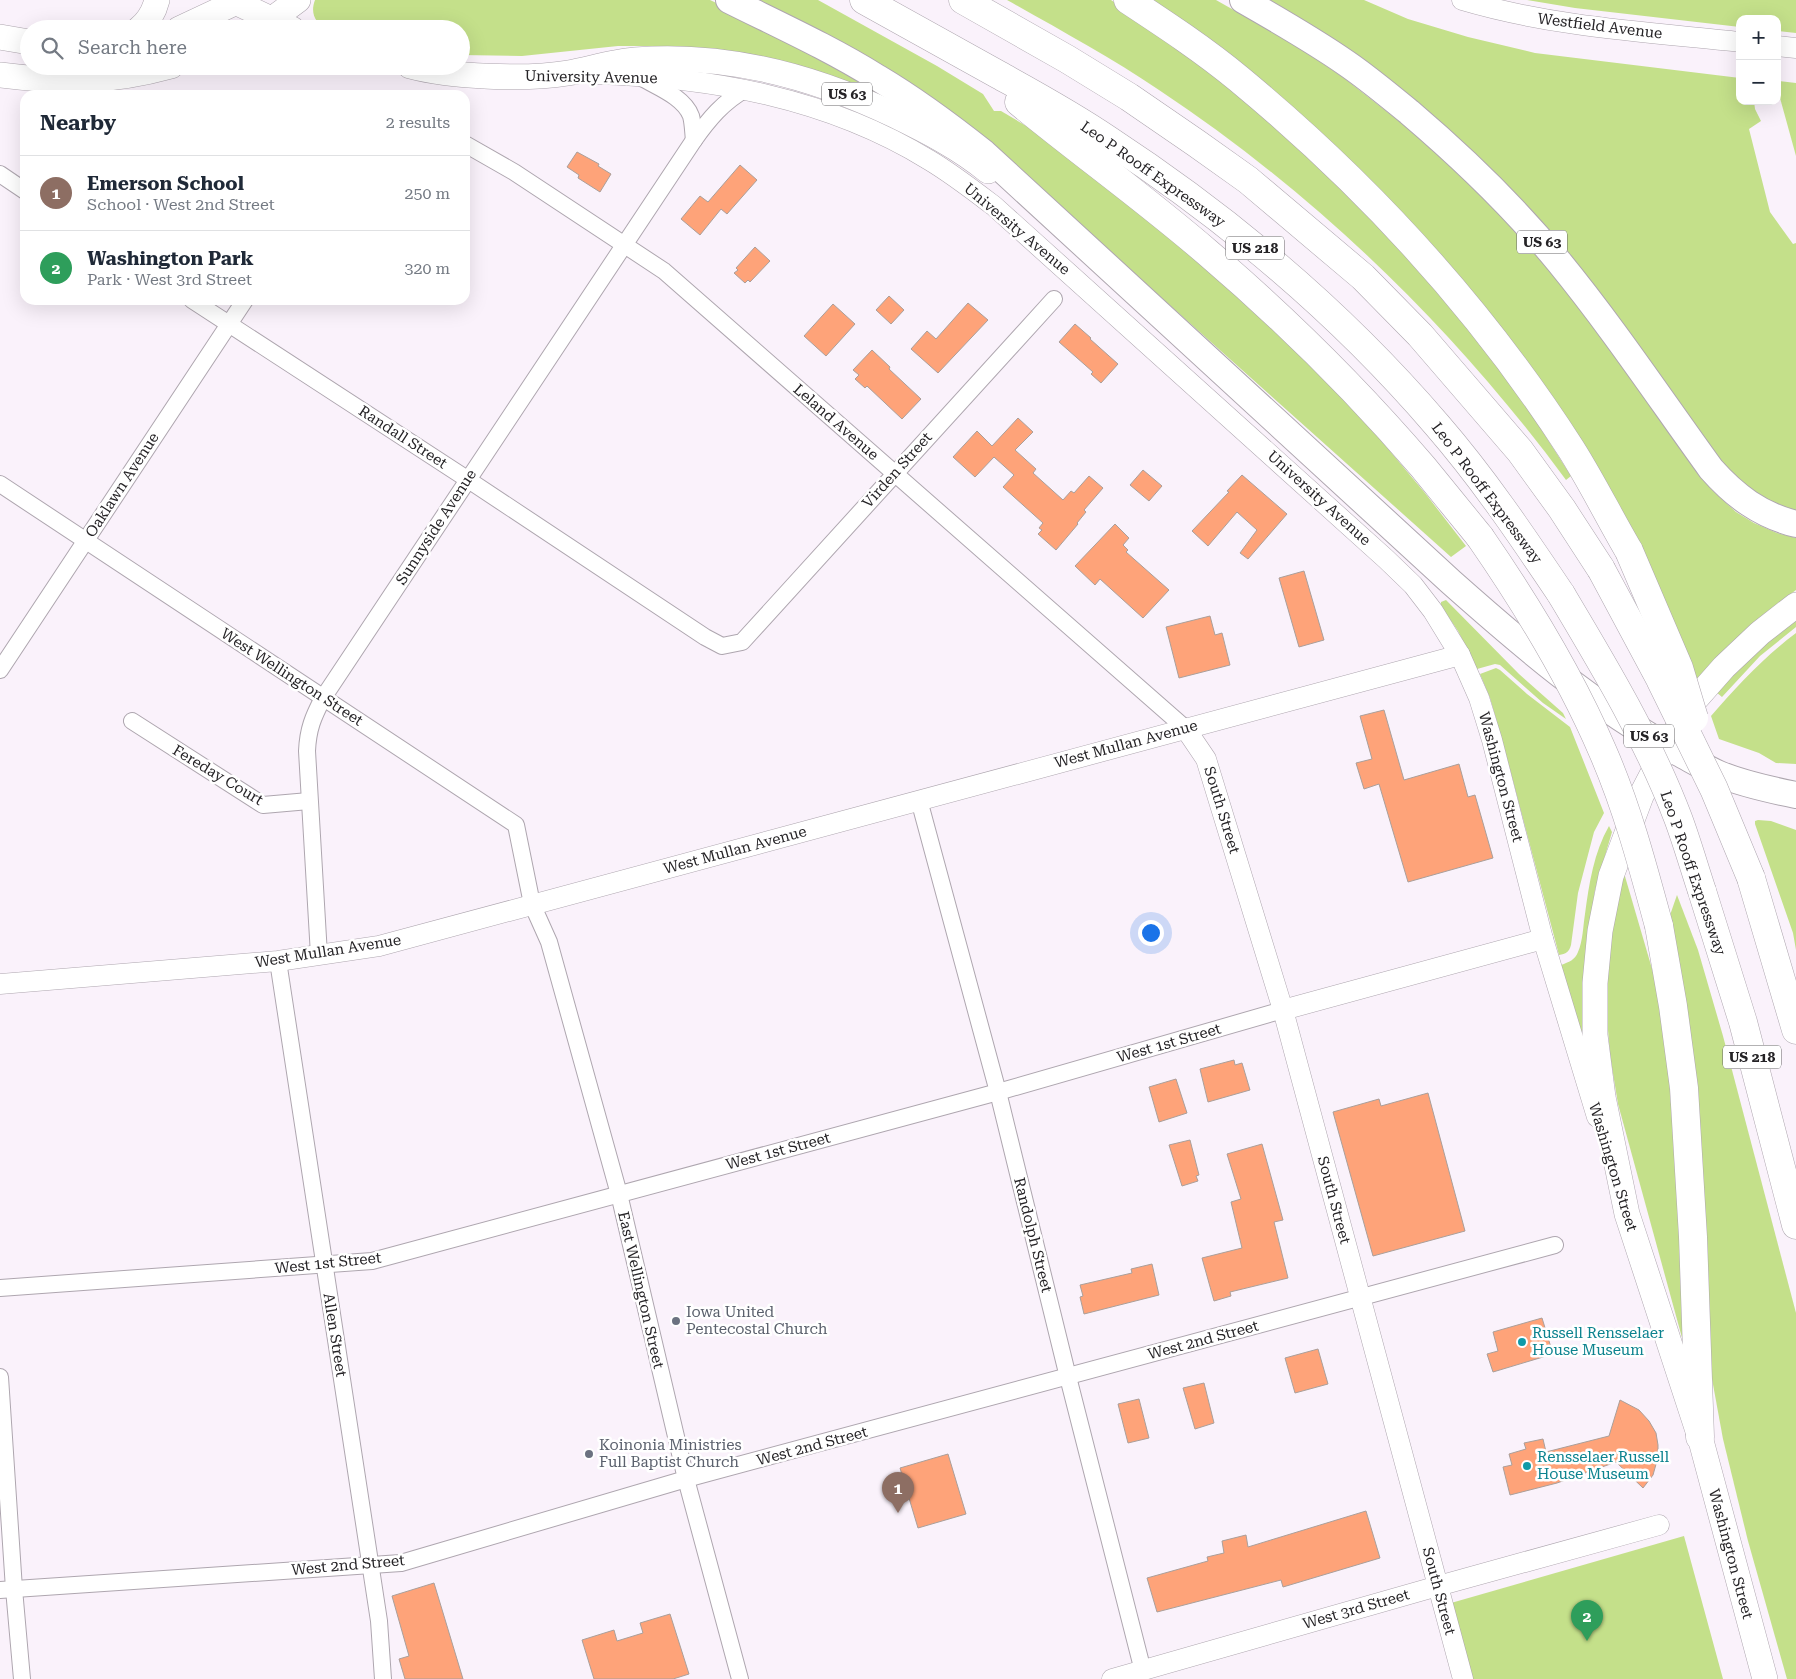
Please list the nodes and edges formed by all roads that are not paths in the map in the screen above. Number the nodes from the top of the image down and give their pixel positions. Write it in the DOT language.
graph roads {
  1 [pos="157,0"];
  2 [pos="298,0"];
  3 [pos="729,0"];
  4 [pos="864,0"];
  5 [pos="962,0"];
  6 [pos="1128,0"];
  7 [pos="1243,0"];
  8 [pos="1462,0"];
  9 [pos="236,1"];
  10 [pos="270,19"];
  11 [pos="148,20"];
  12 [pos="197,20"];
  13 [pos="0,38"];
  14 [pos="20,41"];
  15 [pos="1736,42"];
  16 [pos="1781,46"];
  17 [pos="1796,48"];
  18 [pos="955,51"];
  19 [pos="566,73"];
  20 [pos="470,74"];
  21 [pos="0,75"];
  22 [pos="139,75"];
  23 [pos="638,75"];
  24 [pos="746,89"];
  25 [pos="694,140"];
  26 [pos="470,147"];
  27 [pos="0,174"];
  28 [pos="20,188"];
  29 [pos="625,244"];
  30 [pos="1087,247"];
  31 [pos="1054,299"];
  32 [pos="200,305"];
  33 [pos="242,305"];
  34 [pos="229,324"];
  35 [pos="894,473"];
  36 [pos="467,479"];
  37 [pos="0,484"];
  38 [pos="1796,524"];
  39 [pos="86,540"];
  40 [pos="1796,604"];
  41 [pos="742,642"];
  42 [pos="1460,655"];
  43 [pos="0,670"];
  44 [pos="323,698"];
  45 [pos="132,721"];
  46 [pos="1185,728"];
  47 [pos="1666,746"];
  48 [pos="1714,789"];
  49 [pos="1796,796"];
  50 [pos="918,800"];
  51 [pos="309,801"];
  52 [pos="532,904"];
  53 [pos="1543,939"];
  54 [pos="319,955"];
  55 [pos="278,961"];
  56 [pos="0,984"];
  57 [pos="1283,1010"];
  58 [pos="1796,1030"];
  59 [pos="998,1092"];
  60 [pos="619,1194"];
  61 [pos="1627,1214"];
  62 [pos="1796,1226"];
  63 [pos="1555,1246"];
  64 [pos="324,1265"];
  65 [pos="0,1288"];
  66 [pos="1360,1297"];
  67 [pos="0,1377"];
  68 [pos="1068,1377"];
  69 [pos="1700,1437"];
  70 [pos="686,1480"];
  71 [pos="1659,1525"];
  72 [pos="370,1565"];
  73 [pos="1438,1586"];
  74 [pos="7,1589"];
  75 [pos="1143,1671"];
  76 [pos="22,1679"];
  77 [pos="383,1679"];
  78 [pos="740,1679"];
  79 [pos="1112,1679"];
  80 [pos="1463,1679"];
  81 [pos="1765,1679"];
  1 -- 11 [label="main road"];
  2 -- 10 [label="main road"];
  3 -- 30 [label="highway"];
  4 -- 18 [label="highway, Leo P Rooff Expressway / US 218"];
  5 -- 48 [label="highway, US 218, bridge"];
  6 -- 48 [label="highway, bridge"];
  7 -- 38 [label="highway, US 63"];
  8 -- 15 [label="street, Westfield Avenue"];
  9 -- 10 [label="main road"];
  9 -- 12 [label="main road"];
  13 -- 14 [label="main road"];
  16 -- 17 [label="street"];
  18 -- 62 [label="highway, Leo P Rooff Expressway / US 218, bridge"];
  18 -- 69 [label="highway, bridge"];
  19 -- 20 [label="main road, University Avenue / US 63"];
  19 -- 23 [label="street, University Avenue"];
  19 -- 30 [label="main road, US 63"];
  21 -- 22 [label="main road"];
  23 -- 24 [label="street, University Avenue"];
  23 -- 25 [label="street"];
  24 -- 25 [label="street, Sunnyside Avenue"];
  24 -- 42 [label="street, University Avenue"];
  25 -- 29 [label="street, Sunnyside Avenue"];
  26 -- 29 [label="street, Leland Avenue"];
  27 -- 28 [label="street"];
  29 -- 35 [label="street, Leland Avenue"];
  29 -- 36 [label="street, Sunnyside Avenue"];
  30 -- 47 [label="highway, US 63"];
  31 -- 35 [label="street, Virden Street"];
  32 -- 34 [label="street, Randall Street"];
  33 -- 34 [label="street, Oaklawn Avenue"];
  34 -- 36 [label="street, Randall Street"];
  34 -- 39 [label="street, Oaklawn Avenue"];
  35 -- 41 [label="street, Virden Street"];
  35 -- 46 [label="street, Leland Avenue"];
  36 -- 41 [label="street, Randall Street"];
  36 -- 44 [label="street, Sunnyside Avenue"];
  37 -- 39 [label="street, West Wellington Street"];
  39 -- 43 [label="street, Oaklawn Avenue"];
  39 -- 44 [label="street, West Wellington Street"];
  40 -- 47 [label="main road"];
  42 -- 46 [label="street, West Mullan Avenue"];
  42 -- 53 [label="street, Washington Street"];
  44 -- 51 [label="street, Sunnyside Avenue"];
  44 -- 52 [label="street, West Wellington Street"];
  45 -- 51 [label="street, Fereday Court"];
  46 -- 50 [label="street, West Mullan Avenue"];
  46 -- 57 [label="street, South Street"];
  47 -- 49 [label="highway, US 63"];
  47 -- 61 [label="main road"];
  48 -- 58 [label="highway, US 218, bridge"];
  50 -- 52 [label="street, West Mullan Avenue"];
  50 -- 59 [label="street, Randolph Street"];
  51 -- 54 [label="street, Sunnyside Avenue"];
  52 -- 54 [label="street, West Mullan Avenue"];
  52 -- 60 [label="street, East Wellington Street"];
  53 -- 57 [label="street, West 1st Street"];
  53 -- 61 [label="street, Washington Street"];
  54 -- 55 [label="street, West Mullan Avenue"];
  55 -- 56 [label="street, West Mullan Avenue"];
  55 -- 64 [label="street, Allen Street"];
  57 -- 59 [label="street, West 1st Street"];
  57 -- 66 [label="street, South Street"];
  59 -- 60 [label="street, West 1st Street"];
  59 -- 68 [label="street, Randolph Street"];
  60 -- 64 [label="street, West 1st Street"];
  60 -- 70 [label="street, East Wellington Street"];
  61 -- 69 [label="main road, Washington Street"];
  63 -- 66 [label="street, West 2nd Street"];
  64 -- 65 [label="street, West 1st Street"];
  64 -- 72 [label="street, Allen Street"];
  66 -- 68 [label="street, West 2nd Street"];
  66 -- 73 [label="street, South Street"];
  67 -- 74 [label="street"];
  68 -- 70 [label="street, West 2nd Street"];
  68 -- 75 [label="street, Randolph Street"];
  69 -- 81 [label="main road, Washington Street"];
  70 -- 72 [label="street, West 2nd Street"];
  70 -- 78 [label="street, East Wellington Street"];
  71 -- 73 [label="street, West 3rd Street"];
  72 -- 74 [label="street, West 2nd Street"];
  72 -- 77 [label="street, Allen Street"];
  73 -- 75 [label="street, West 3rd Street"];
  73 -- 80 [label="street, South Street"];
  74 -- 76 [label="street"];
  75 -- 79 [label="street, West 3rd Street"];
}
